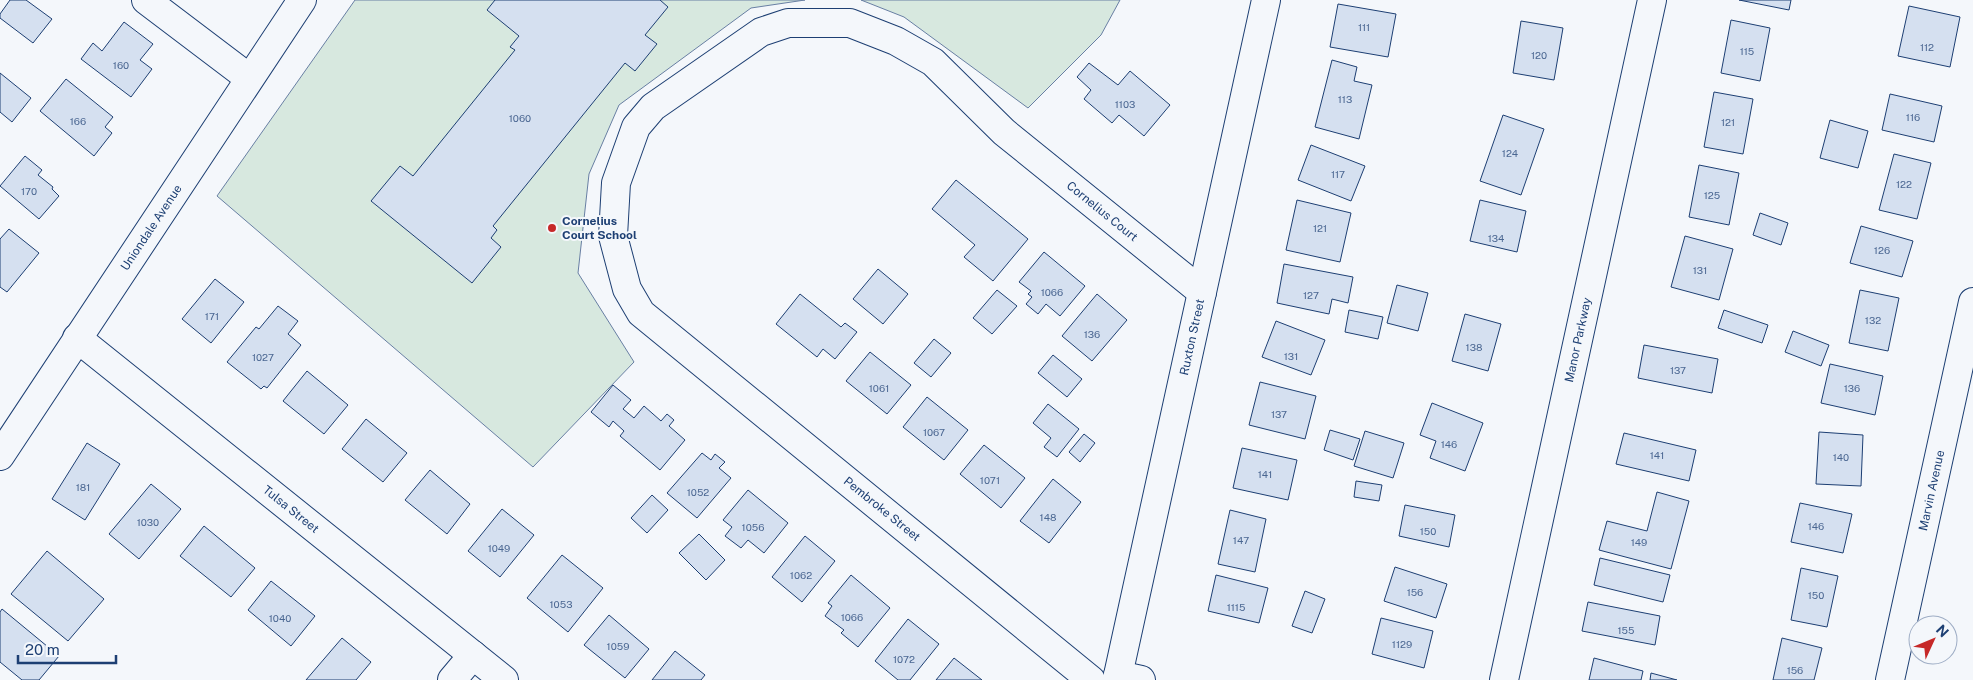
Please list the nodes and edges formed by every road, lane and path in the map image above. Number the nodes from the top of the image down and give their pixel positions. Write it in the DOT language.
graph roads {
  1 [pos="146,0"];
  2 [pos="302,0"];
  3 [pos="1266,0"];
  4 [pos="1652,0"];
  5 [pos="249,78"];
  6 [pos="1202,292"];
  7 [pos="1973,302"];
  8 [pos="77,338"];
  9 [pos="672,339"];
  10 [pos="0,456"];
  11 [pos="473,655"];
  12 [pos="1125,678"];
  13 [pos="452,680"];
  14 [pos="504,680"];
  15 [pos="1091,680"];
  16 [pos="1504,680"];
  17 [pos="1890,680"];
  1 -- 5 [label="street"];
  2 -- 5 [label="street, Uniondale Avenue"];
  3 -- 6 [label="street, Ruxton Street"];
  4 -- 16 [label="street, Manor Parkway"];
  5 -- 8 [label="street, Uniondale Avenue"];
  6 -- 9 [label="street, Cornelius Court"];
  6 -- 12 [label="street, Ruxton Street"];
  7 -- 17 [label="street, Marvin Avenue"];
  8 -- 10 [label="street, Uniondale Avenue"];
  8 -- 11 [label="street, Tulsa Street"];
  9 -- 15 [label="street, Pembroke Street"];
  11 -- 13 [label="street"];
  11 -- 14 [label="street, Tulsa Street"];
}
